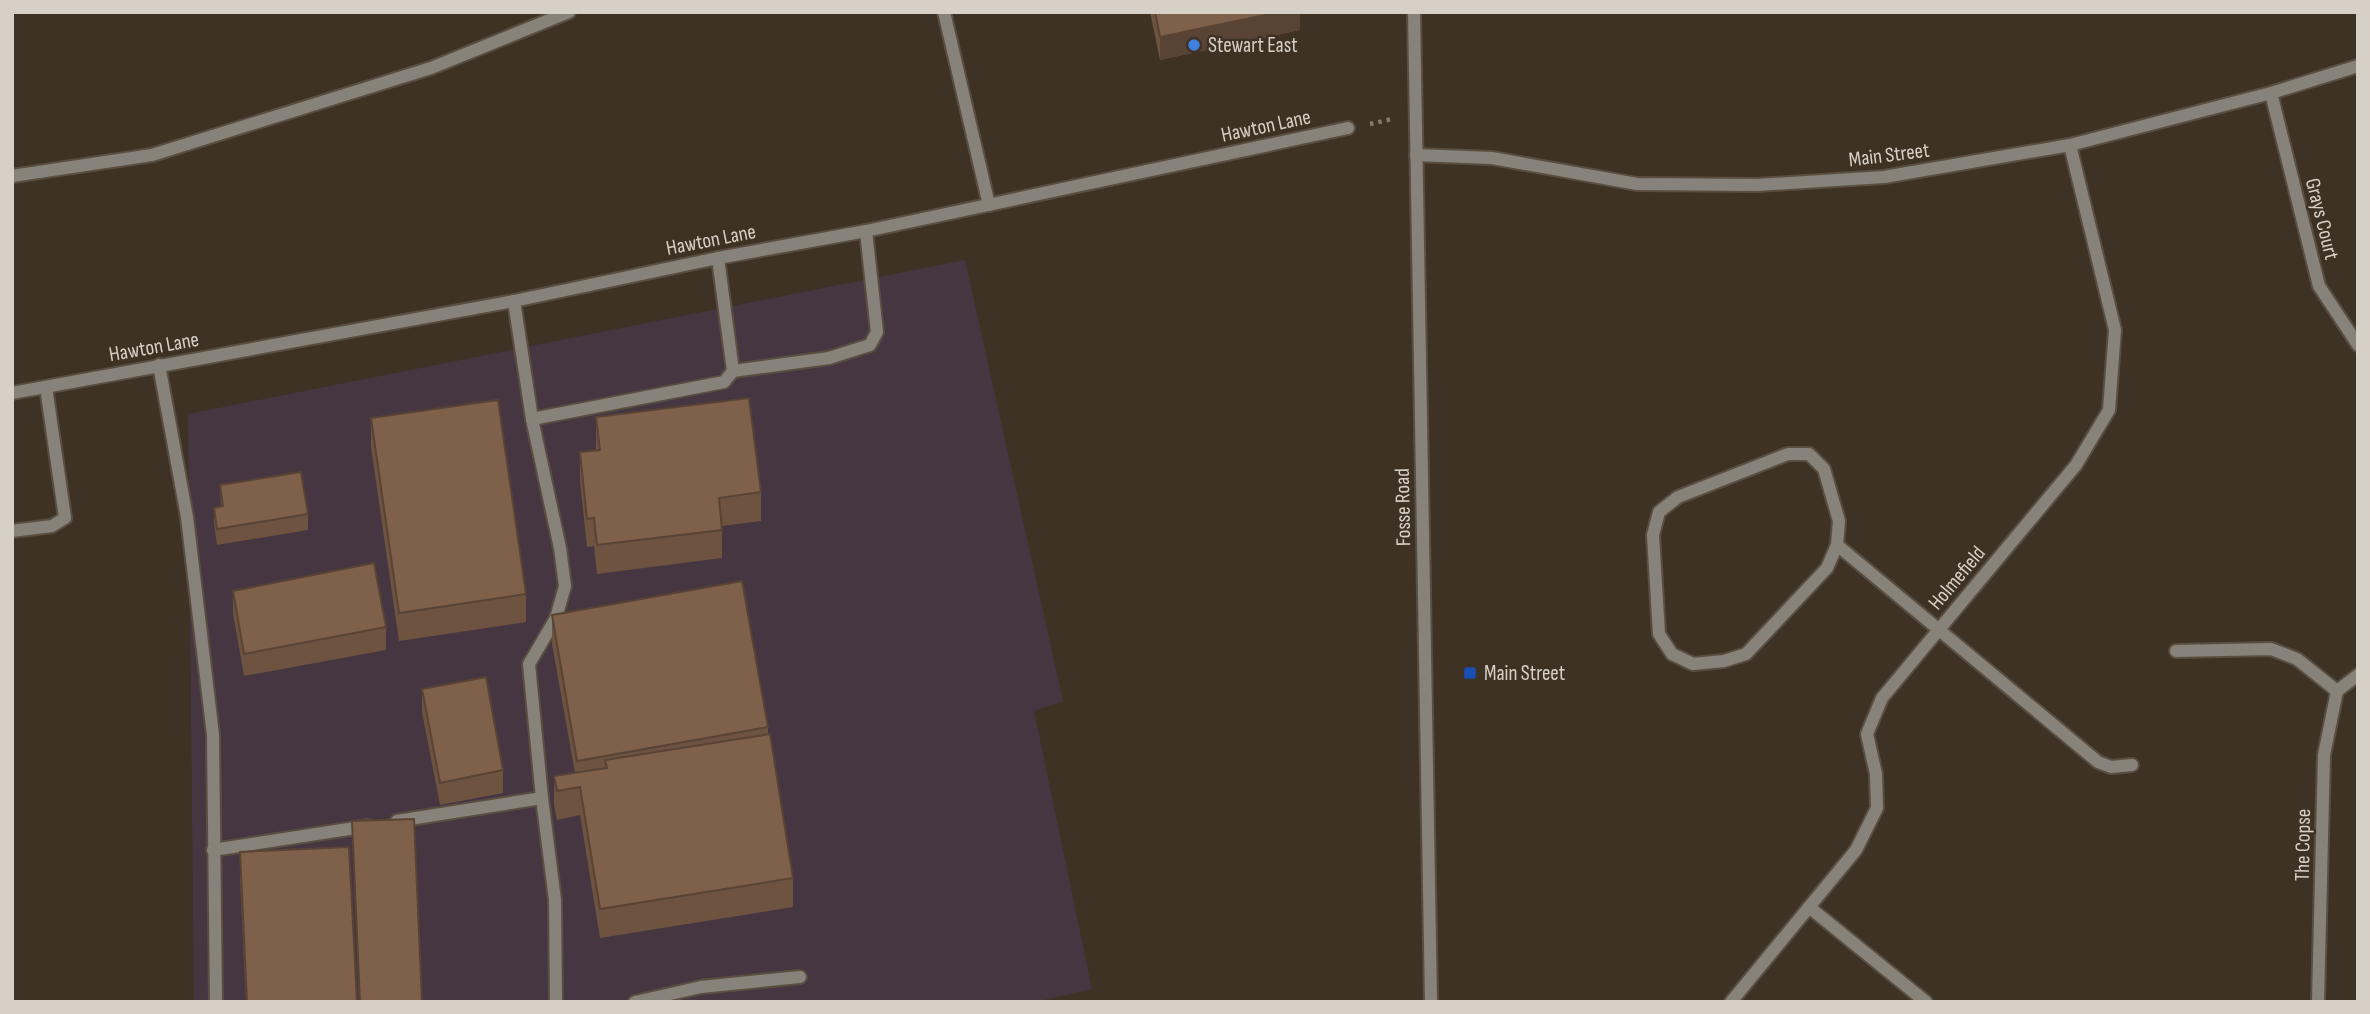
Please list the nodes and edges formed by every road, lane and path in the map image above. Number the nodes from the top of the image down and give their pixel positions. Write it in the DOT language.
graph roads {
  1 [pos="569,12"];
  2 [pos="944,12"];
  3 [pos="1414,12"];
  4 [pos="2358,66"];
  5 [pos="2271,93"];
  6 [pos="1414,114"];
  7 [pos="1348,128"];
  8 [pos="2070,145"];
  9 [pos="1416,155"];
  10 [pos="12,176"];
  11 [pos="989,205"];
  12 [pos="866,231"];
  13 [pos="718,258"];
  14 [pos="514,301"];
  15 [pos="2358,345"];
  16 [pos="159,365"];
  17 [pos="733,371"];
  18 [pos="46,387"];
  19 [pos="12,393"];
  20 [pos="533,419"];
  21 [pos="12,531"];
  22 [pos="1837,545"];
  23 [pos="1938,630"];
  24 [pos="2176,651"];
  25 [pos="2358,674"];
  26 [pos="2337,691"];
  27 [pos="2132,765"];
  28 [pos="542,799"];
  29 [pos="213,850"];
  30 [pos="1809,908"];
  31 [pos="800,976"];
  32 [pos="216,1002"];
  33 [pos="556,1002"];
  34 [pos="635,1002"];
  35 [pos="1432,1002"];
  36 [pos="1731,1002"];
  37 [pos="1926,1002"];
  38 [pos="2318,1002"];
  1 -- 10 [label="street"];
  2 -- 11 [label="street"];
  3 -- 6 [label="street, Fosse Road"];
  4 -- 5 [label="street, Main Street"];
  5 -- 8 [label="street, Main Street"];
  5 -- 15 [label="street, Grays Court"];
  6 -- 7 [label="path"];
  6 -- 9 [label="street, Fosse Road"];
  7 -- 11 [label="street, Hawton Lane"];
  8 -- 9 [label="street, Main Street"];
  8 -- 23 [label="street, Holmefield"];
  9 -- 35 [label="street, Fosse Road"];
  11 -- 12 [label="street, Hawton Lane"];
  12 -- 13 [label="street, Hawton Lane"];
  12 -- 17 [label="street"];
  13 -- 14 [label="street, Hawton Lane"];
  13 -- 17 [label="street"];
  14 -- 16 [label="street, Hawton Lane"];
  14 -- 20 [label="street"];
  16 -- 18 [label="street, Hawton Lane"];
  16 -- 29 [label="street"];
  17 -- 20 [label="street"];
  18 -- 19 [label="street, Hawton Lane"];
  18 -- 21 [label="street"];
  20 -- 28 [label="street"];
  22 -- 22 [label="street"];
  22 -- 23 [label="street"];
  23 -- 27 [label="street"];
  23 -- 30 [label="street, Holmefield"];
  24 -- 26 [label="street"];
  25 -- 26 [label="street"];
  26 -- 38 [label="street, The Copse"];
  28 -- 29 [label="street"];
  28 -- 33 [label="street"];
  29 -- 32 [label="street"];
  30 -- 36 [label="street, Holmefield"];
  30 -- 37 [label="street"];
  31 -- 34 [label="street"];
}
